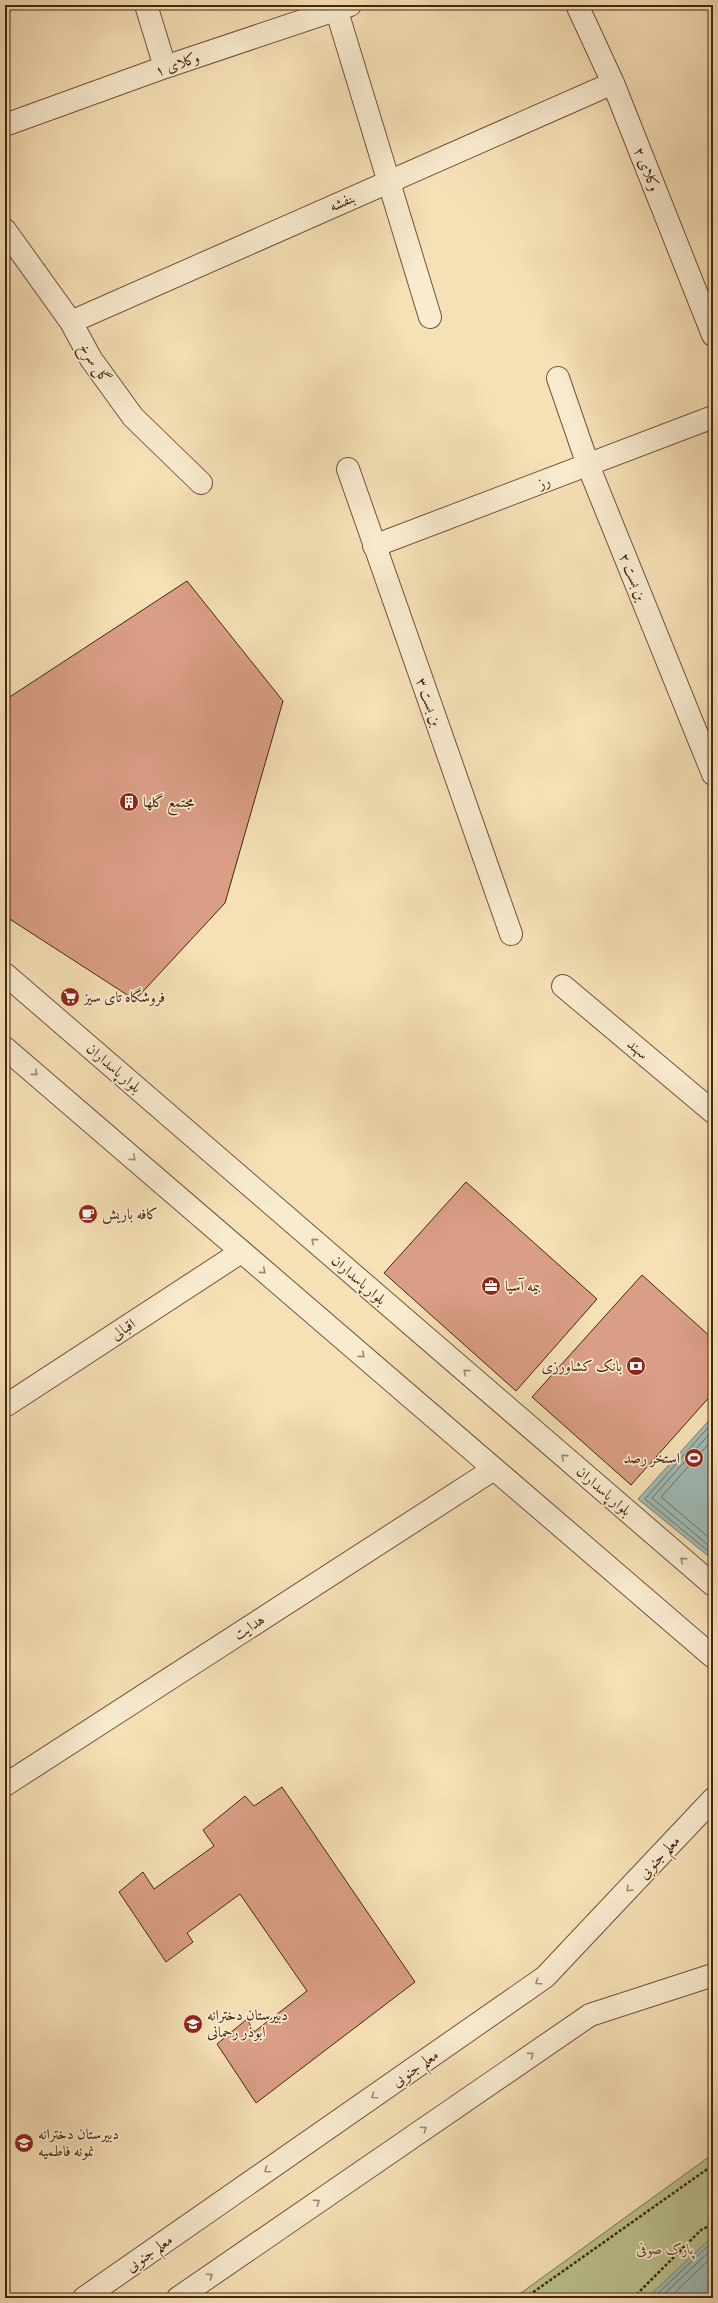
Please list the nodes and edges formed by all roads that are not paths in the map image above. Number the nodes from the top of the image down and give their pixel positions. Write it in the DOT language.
graph roads {
  1 [pos="146,5"];
  2 [pos="577,5"];
  3 [pos="341,7"];
  4 [pos="165,67"];
  5 [pos="613,83"];
  6 [pos="5,125"];
  7 [pos="390,180"];
  8 [pos="5,230"];
  9 [pos="430,317"];
  10 [pos="71,322"];
  11 [pos="713,335"];
  12 [pos="558,378"];
  13 [pos="713,417"];
  14 [pos="588,465"];
  15 [pos="348,469"];
  16 [pos="201,483"];
  17 [pos="374,546"];
  18 [pos="713,774"];
  19 [pos="511,934"];
  20 [pos="5,974"];
  21 [pos="563,986"];
  22 [pos="5,1048"];
  23 [pos="713,1112"];
  24 [pos="242,1252"];
  25 [pos="5,1406"];
  26 [pos="494,1469"];
  27 [pos="713,1585"];
  28 [pos="713,1657"];
  29 [pos="5,1785"];
  30 [pos="713,1799"];
  31 [pos="713,1975"];
  32 [pos="84,2298"];
  33 [pos="178,2298"];
  1 -- 4 [label="street"];
  2 -- 5 [label="street, وکلای ۲"];
  3 -- 4 [label="street, وکلای ۱"];
  3 -- 7 [label="street"];
  4 -- 6 [label="street, وکلای ۱"];
  5 -- 7 [label="street, بنفشه"];
  5 -- 11 [label="street, وکلای ۲"];
  7 -- 9 [label="street"];
  7 -- 10 [label="street, بنفشه"];
  8 -- 10 [label="street, گل سرخ"];
  10 -- 16 [label="street, گل سرخ"];
  12 -- 14 [label="street, بن بست ۲"];
  13 -- 14 [label="street, رز"];
  14 -- 17 [label="street, رز"];
  14 -- 18 [label="street, بن بست ۲"];
  15 -- 17 [label="street, بن بست ۳"];
  17 -- 19 [label="street, بن بست ۳"];
  27 -- 20 [label="street, بلوار پاسداران, one-way"];
  21 -- 23 [label="street, سهند"];
  22 -- 24 [label="street, one-way"];
  24 -- 25 [label="street, اقبالی"];
  24 -- 26 [label="street, one-way"];
  26 -- 28 [label="street"];
  26 -- 29 [label="street, هدایت"];
  30 -- 32 [label="street, معلم جنوبی, one-way"];
  33 -- 31 [label="street, one-way"];
}
